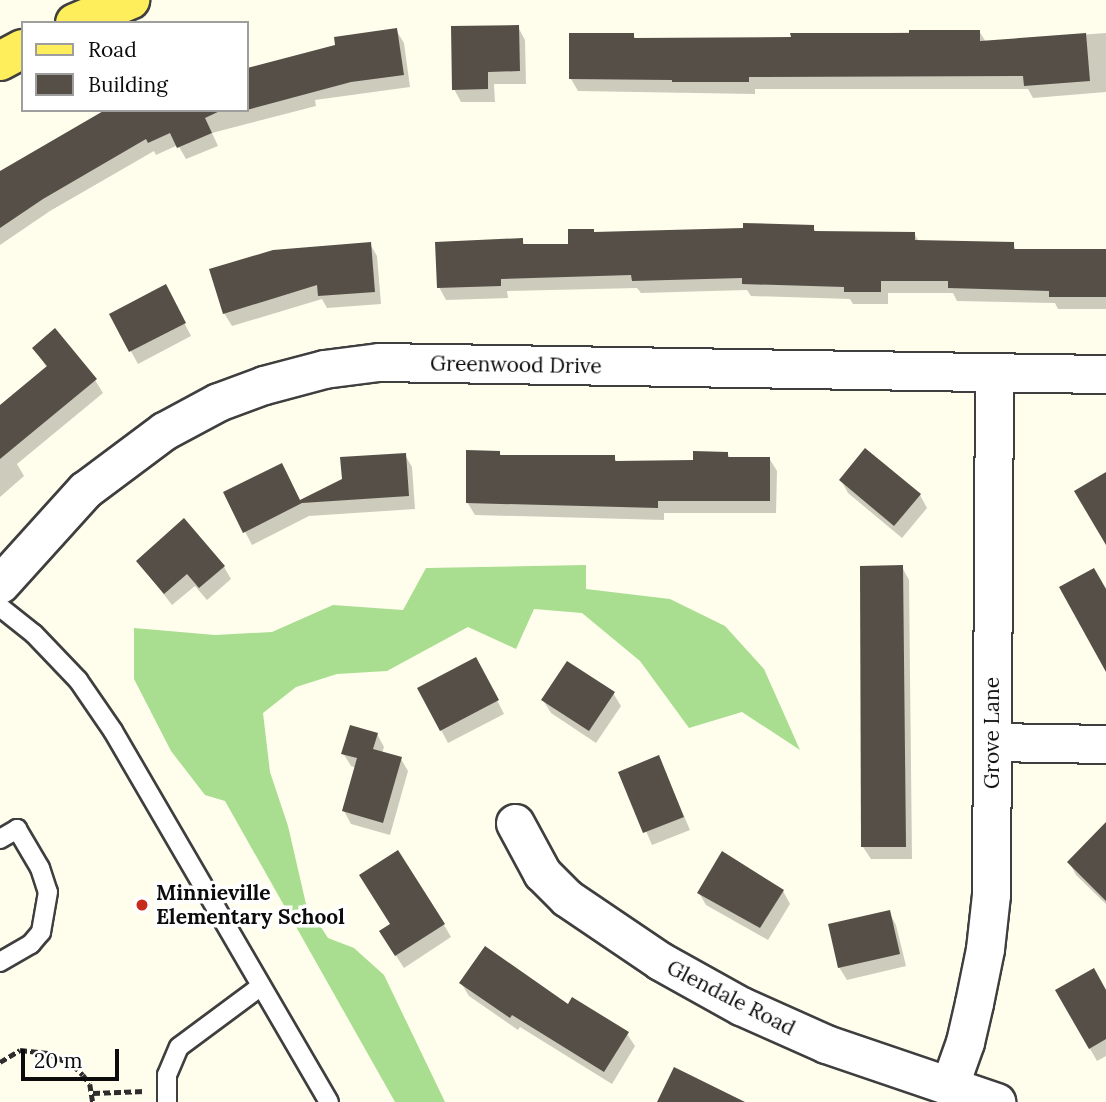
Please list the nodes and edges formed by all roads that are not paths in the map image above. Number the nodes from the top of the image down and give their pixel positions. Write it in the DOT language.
graph roads {
  1 [pos="130,0"];
  2 [pos="80,21"];
  3 [pos="21,50"];
  4 [pos="0,61"];
  5 [pos="994,373"];
  6 [pos="1106,374"];
  7 [pos="0,584"];
  8 [pos="0,607"];
  9 [pos="992,742"];
  10 [pos="1106,744"];
  11 [pos="515,823"];
  12 [pos="0,839"];
  13 [pos="0,962"];
  14 [pos="261,986"];
  15 [pos="949,1087"];
  16 [pos="166,1096"];
  17 [pos="329,1102"];
  18 [pos="996,1102"];
  1 -- 2 [label="main road"];
  3 -- 4 [label="main road"];
  5 -- 6 [label="street, Greenwood Drive"];
  5 -- 7 [label="street, Greenwood Drive"];
  5 -- 9 [label="street, Grove Lane"];
  8 -- 14 [label="lane"];
  9 -- 10 [label="street"];
  9 -- 15 [label="street, Grove Lane"];
  11 -- 15 [label="street, Glendale Road"];
  12 -- 13 [label="lane"];
  14 -- 16 [label="lane"];
  14 -- 17 [label="lane"];
  15 -- 18 [label="street, Glendale Road"];
}
